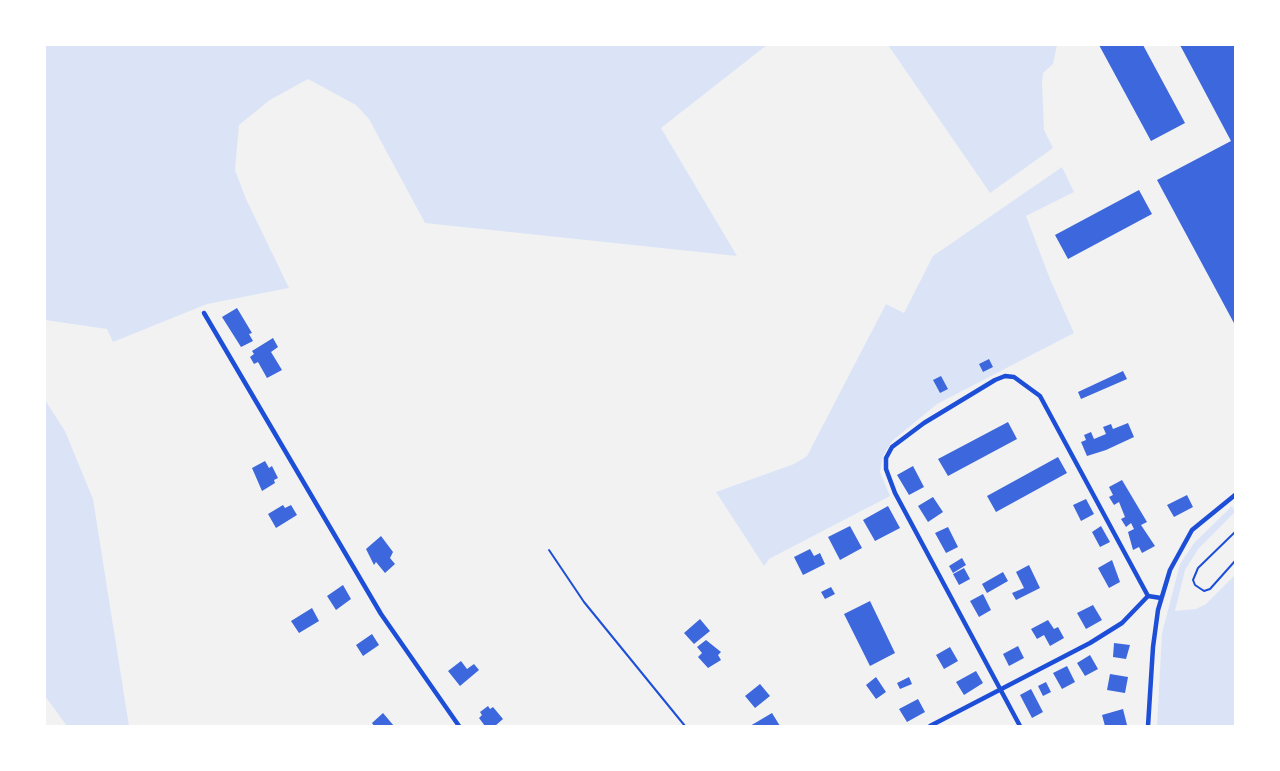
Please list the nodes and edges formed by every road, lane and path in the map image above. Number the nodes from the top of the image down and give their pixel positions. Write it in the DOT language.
graph roads {
  1 [pos="204,313"];
  2 [pos="1235,495"];
  3 [pos="1235,532"];
  4 [pos="549,550"];
  5 [pos="1235,561"];
  6 [pos="1148,596"];
  7 [pos="1161,598"];
  8 [pos="1000,690"];
  9 [pos="459,726"];
  10 [pos="685,726"];
  11 [pos="930,726"];
  12 [pos="1020,726"];
  13 [pos="1148,726"];
  1 -- 9 [label="street"];
  2 -- 7 [label="street"];
  3 -- 5 [label="lane"];
  4 -- 10 [label="lane"];
  6 -- 7 [label="street"];
  6 -- 8 [label="street"];
  6 -- 8 [label="street"];
  7 -- 13 [label="street"];
  8 -- 11 [label="street"];
  8 -- 12 [label="street"];
}
